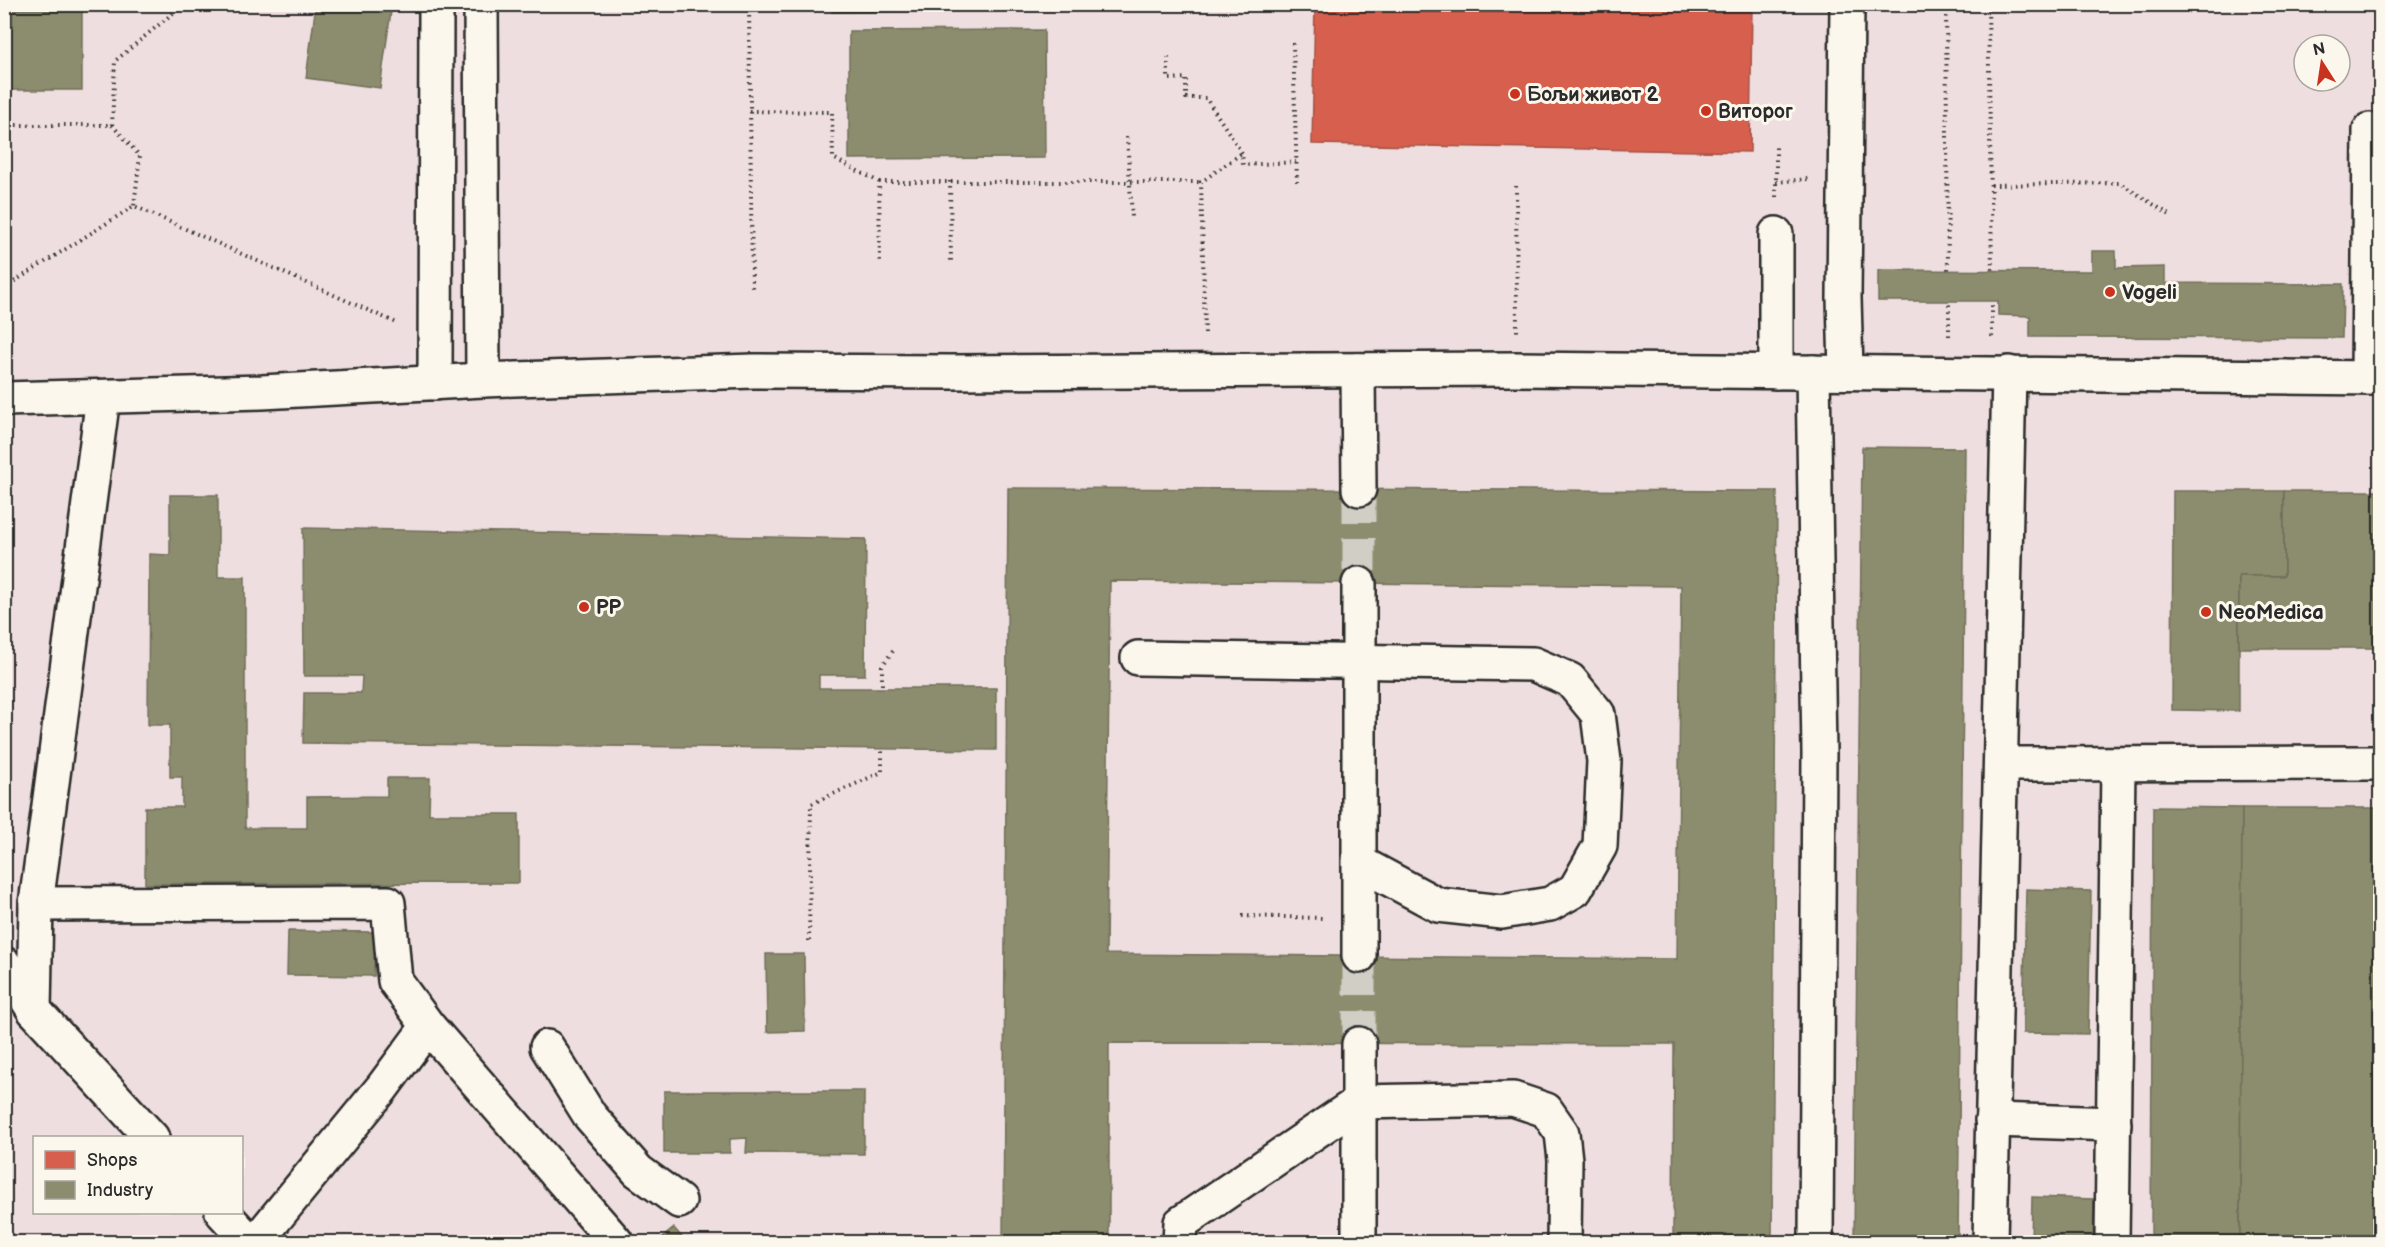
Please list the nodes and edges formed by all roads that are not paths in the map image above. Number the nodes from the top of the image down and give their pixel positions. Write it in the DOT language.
graph roads {
  1 [pos="436,4"];
  2 [pos="481,4"];
  3 [pos="1847,4"];
  4 [pos="2370,130"];
  5 [pos="1776,234"];
  6 [pos="1358,370"];
  7 [pos="1846,371"];
  8 [pos="1776,372"];
  9 [pos="1813,372"];
  10 [pos="2009,373"];
  11 [pos="2374,378"];
  12 [pos="483,380"];
  13 [pos="435,383"];
  14 [pos="103,397"];
  15 [pos="4,399"];
  16 [pos="1359,489"];
  17 [pos="1359,584"];
  18 [pos="1138,658"];
  19 [pos="1359,662"];
  20 [pos="2380,763"];
  21 [pos="2001,764"];
  22 [pos="2118,765"];
  23 [pos="1360,863"];
  24 [pos="36,903"];
  25 [pos="1359,957"];
  26 [pos="4,964"];
  27 [pos="34,1010"];
  28 [pos="428,1026"];
  29 [pos="1359,1044"];
  30 [pos="547,1047"];
  31 [pos="1359,1102"];
  32 [pos="1992,1120"];
  33 [pos="2114,1124"];
  34 [pos="151,1136"];
  35 [pos="679,1201"];
  36 [pos="224,1214"];
  37 [pos="250,1242"];
  38 [pos="256,1242"];
  39 [pos="616,1242"];
  40 [pos="1180,1242"];
  41 [pos="1359,1242"];
  42 [pos="1564,1242"];
  43 [pos="1816,1242"];
  44 [pos="1990,1242"];
  45 [pos="2112,1242"];
  1 -- 13 [label="lane"];
  2 -- 12 [label="lane"];
  3 -- 7 [label="lane"];
  4 -- 11 [label="lane"];
  5 -- 8 [label="lane"];
  6 -- 8 [label="lane"];
  6 -- 12 [label="lane"];
  6 -- 16 [label="lane"];
  7 -- 9 [label="lane"];
  7 -- 10 [label="lane"];
  8 -- 9 [label="lane"];
  9 -- 43 [label="lane"];
  10 -- 11 [label="lane"];
  10 -- 21 [label="lane"];
  12 -- 13 [label="lane"];
  13 -- 14 [label="lane"];
  14 -- 15 [label="lane"];
  14 -- 24 [label="lane"];
  17 -- 19 [label="lane"];
  18 -- 19 [label="lane"];
  19 -- 23 [label="lane"];
  19 -- 23 [label="lane"];
  20 -- 22 [label="lane"];
  21 -- 22 [label="lane"];
  21 -- 32 [label="lane"];
  22 -- 33 [label="lane"];
  23 -- 25 [label="lane"];
  24 -- 27 [label="lane"];
  24 -- 28 [label="lane"];
  26 -- 27 [label="lane"];
  27 -- 34 [label="lane"];
  28 -- 38 [label="lane"];
  28 -- 39 [label="lane"];
  29 -- 31 [label="lane"];
  30 -- 35 [label="lane"];
  31 -- 40 [label="lane"];
  31 -- 41 [label="lane"];
  31 -- 42 [label="lane"];
  32 -- 33 [label="lane"];
  32 -- 44 [label="lane"];
  33 -- 45 [label="lane"];
  36 -- 37 [label="lane"];
}
